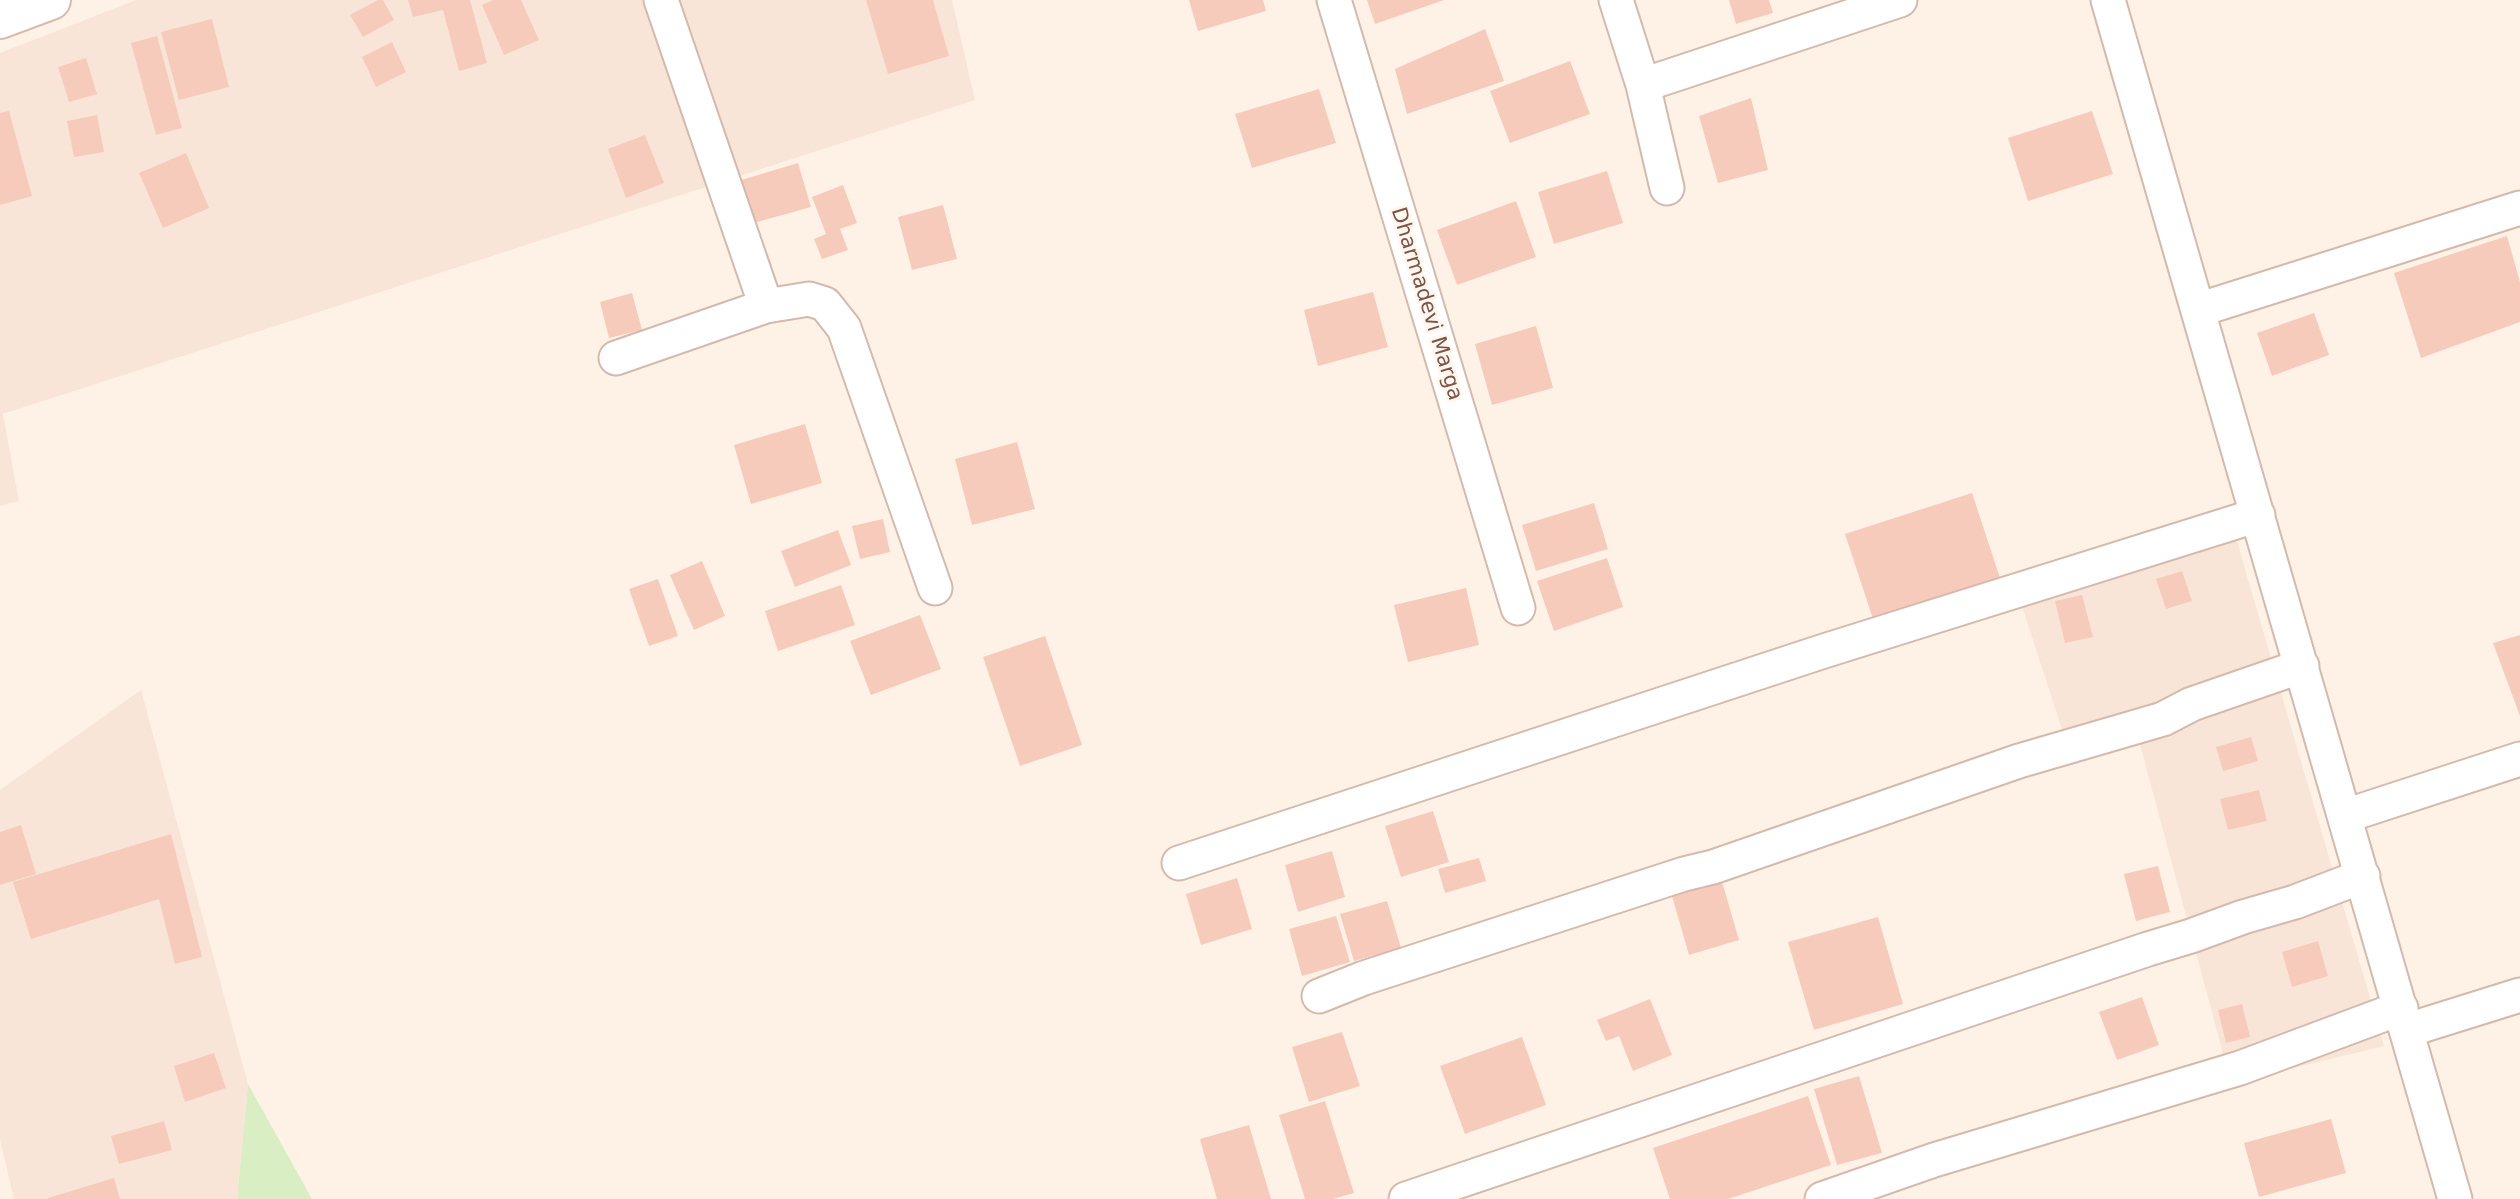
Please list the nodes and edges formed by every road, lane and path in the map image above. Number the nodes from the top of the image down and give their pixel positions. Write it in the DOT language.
graph roads {
  1 [pos="51,0"];
  2 [pos="661,0"];
  3 [pos="1334,0"];
  4 [pos="1616,0"];
  5 [pos="1900,0"];
  6 [pos="2108,0"];
  7 [pos="0,19"];
  8 [pos="1643,85"];
  9 [pos="1667,188"];
  10 [pos="2520,208"];
  11 [pos="766,306"];
  12 [pos="2198,310"];
  13 [pos="616,358"];
  14 [pos="2258,515"];
  15 [pos="935,588"];
  16 [pos="1518,608"];
  17 [pos="2302,666"];
  18 [pos="2520,759"];
  19 [pos="2345,816"];
  20 [pos="1179,863"];
  21 [pos="2363,876"];
  22 [pos="2520,995"];
  23 [pos="1319,996"];
  24 [pos="2405,1019"];
  25 [pos="1406,1199"];
  26 [pos="1822,1199"];
  27 [pos="2455,1199"];
  1 -- 7 [label="main road"];
  2 -- 11 [label="street"];
  3 -- 16 [label="street, Dharmadevi Marga"];
  4 -- 8 [label="street"];
  5 -- 8 [label="street"];
  6 -- 12 [label="street"];
  8 -- 9 [label="street"];
  10 -- 12 [label="street"];
  11 -- 13 [label="street"];
  11 -- 15 [label="street"];
  12 -- 14 [label="street"];
  14 -- 17 [label="street"];
  14 -- 20 [label="street"];
  17 -- 19 [label="street"];
  17 -- 23 [label="street"];
  18 -- 19 [label="street"];
  19 -- 21 [label="street"];
  21 -- 24 [label="street"];
  21 -- 25 [label="street"];
  22 -- 24 [label="street"];
  24 -- 26 [label="street"];
  24 -- 27 [label="street"];
}
